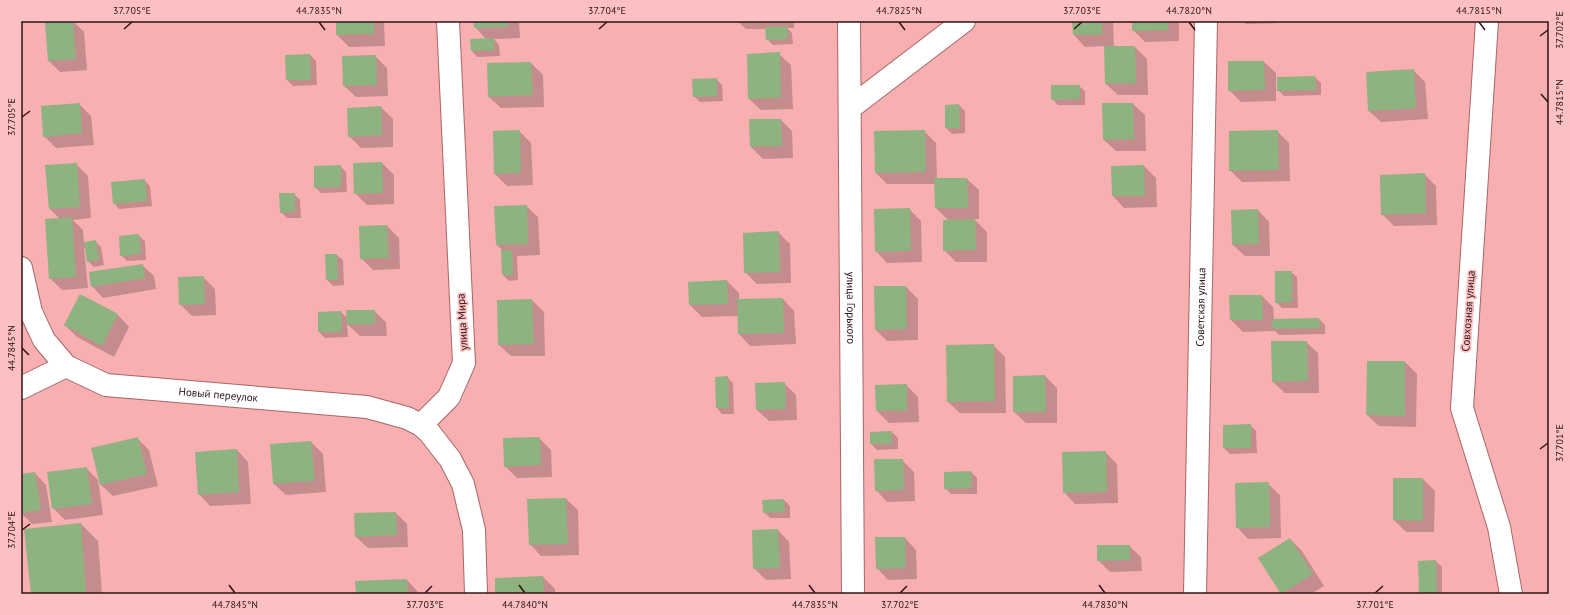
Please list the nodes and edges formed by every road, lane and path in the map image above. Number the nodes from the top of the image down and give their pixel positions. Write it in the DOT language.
graph roads {
  1 [pos="448,21"];
  2 [pos="849,21"];
  3 [pos="964,21"];
  4 [pos="1206,21"];
  5 [pos="1487,21"];
  6 [pos="850,108"];
  7 [pos="21,268"];
  8 [pos="66,366"];
  9 [pos="21,388"];
  10 [pos="425,428"];
  11 [pos="476,594"];
  12 [pos="852,594"];
  13 [pos="1195,594"];
  14 [pos="1511,594"];
  1 -- 10 [label="street, улица Мира"];
  2 -- 6 [label="street, улица Горького"];
  3 -- 6 [label="street"];
  4 -- 13 [label="street, Советская улица"];
  5 -- 14 [label="street, Совхозная улица"];
  6 -- 12 [label="street, улица Горького"];
  7 -- 8 [label="street"];
  8 -- 9 [label="street"];
  8 -- 10 [label="street, Новый переулок"];
  10 -- 11 [label="street"];
}
